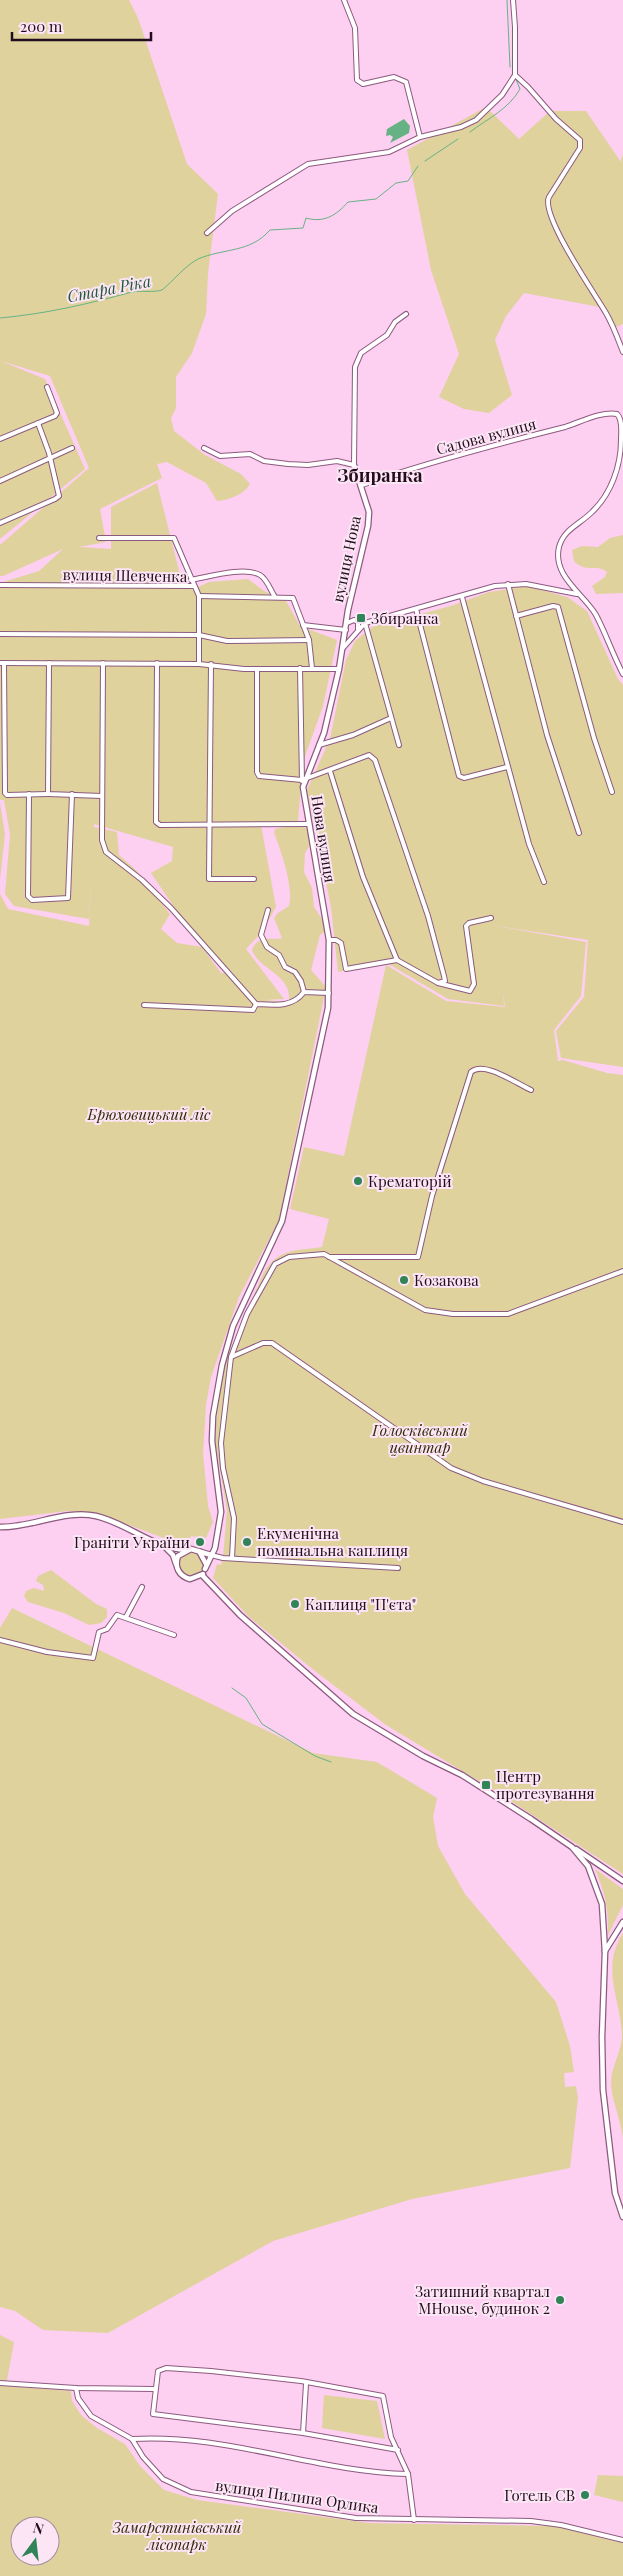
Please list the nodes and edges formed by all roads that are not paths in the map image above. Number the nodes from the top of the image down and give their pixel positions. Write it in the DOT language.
graph roads {
  1 [pos="344,0"];
  2 [pos="513,0"];
  3 [pos="514,75"];
  4 [pos="420,137"];
  5 [pos="207,233"];
  6 [pos="406,314"];
  7 [pos="623,352"];
  8 [pos="47,387"];
  9 [pos="622,422"];
  10 [pos="38,423"];
  11 [pos="0,440"];
  12 [pos="72,448"];
  13 [pos="204,448"];
  14 [pos="50,458"];
  15 [pos="354,465"];
  16 [pos="0,481"];
  17 [pos="362,484"];
  18 [pos="0,523"];
  19 [pos="99,538"];
  20 [pos="191,580"];
  21 [pos="508,584"];
  22 [pos="0,585"];
  23 [pos="194,586"];
  24 [pos="577,594"];
  25 [pos="199,596"];
  26 [pos="275,597"];
  27 [pos="462,597"];
  28 [pos="416,609"];
  29 [pos="348,613"];
  30 [pos="516,616"];
  31 [pos="354,620"];
  32 [pos="347,623"];
  33 [pos="365,623"];
  34 [pos="303,625"];
  35 [pos="358,628"];
  36 [pos="345,632"];
  37 [pos="0,634"];
  38 [pos="199,635"];
  39 [pos="352,636"];
  40 [pos="309,640"];
  41 [pos="343,648"];
  42 [pos="2,663"];
  43 [pos="49,663"];
  44 [pos="103,663"];
  45 [pos="157,664"];
  46 [pos="199,664"];
  47 [pos="211,664"];
  48 [pos="300,668"];
  49 [pos="312,668"];
  50 [pos="257,669"];
  51 [pos="339,669"];
  52 [pos="623,674"];
  53 [pos="2,704"];
  54 [pos="391,718"];
  55 [pos="2,739"];
  56 [pos="319,745"];
  57 [pos="399,745"];
  58 [pos="507,767"];
  59 [pos="330,771"];
  60 [pos="2,775"];
  61 [pos="304,779"];
  62 [pos="612,792"];
  63 [pos="29,794"];
  64 [pos="48,794"];
  65 [pos="72,794"];
  66 [pos="102,796"];
  67 [pos="209,824"];
  68 [pos="308,824"];
  69 [pos="578,833"];
  70 [pos="254,879"];
  71 [pos="544,882"];
  72 [pos="268,910"];
  73 [pos="491,918"];
  74 [pos="329,940"];
  75 [pos="397,960"];
  76 [pos="438,983"];
  77 [pos="304,992"];
  78 [pos="330,993"];
  79 [pos="256,1004"];
  80 [pos="144,1005"];
  81 [pos="531,1090"];
  82 [pos="328,1257"];
  83 [pos="621,1272"];
  84 [pos="231,1357"];
  85 [pos="623,1522"];
  86 [pos="0,1527"];
  87 [pos="163,1546"];
  88 [pos="186,1550"];
  89 [pos="199,1551"];
  90 [pos="211,1555"];
  91 [pos="232,1558"];
  92 [pos="176,1566"];
  93 [pos="398,1568"];
  94 [pos="205,1569"];
  95 [pos="202,1575"];
  96 [pos="142,1587"];
  97 [pos="126,1617"];
  98 [pos="174,1635"];
  99 [pos="0,1640"];
  100 [pos="572,1846"];
  101 [pos="623,1881"];
  102 [pos="623,1922"];
  103 [pos="605,1952"];
  104 [pos="623,2217"];
  105 [pos="0,2382"];
  106 [pos="306,2384"];
  107 [pos="76,2388"];
  108 [pos="155,2389"];
  109 [pos="303,2433"];
  110 [pos="132,2439"];
  111 [pos="398,2450"];
  112 [pos="408,2474"];
  113 [pos="414,2520"];
  114 [pos="623,2540"];
  1 -- 4 [label="street"];
  2 -- 3 [label="street"];
  3 -- 4 [label="street"];
  3 -- 7 [label="street"];
  4 -- 5 [label="street"];
  6 -- 15 [label="street, вулиця Нова"];
  8 -- 10 [label="street"];
  9 -- 17 [label="street, Садова вулиця"];
  9 -- 24 [label="street"];
  10 -- 11 [label="street"];
  10 -- 14 [label="street"];
  12 -- 14 [label="street"];
  13 -- 15 [label="street"];
  14 -- 16 [label="street"];
  14 -- 18 [label="street"];
  15 -- 17 [label="street, вулиця Нова"];
  17 -- 29 [label="street, вулиця Нова"];
  19 -- 20 [label="street"];
  20 -- 23 [label="street"];
  20 -- 26 [label="street"];
  21 -- 24 [label="street"];
  21 -- 27 [label="street"];
  21 -- 30 [label="street"];
  22 -- 23 [label="street, вулиця Шевченка"];
  23 -- 25 [label="street, вулиця Шевченка"];
  24 -- 52 [label="street"];
  25 -- 26 [label="street, вулиця Шевченка"];
  25 -- 38 [label="street"];
  26 -- 34 [label="street, вулиця Шевченка"];
  27 -- 28 [label="street"];
  27 -- 58 [label="street"];
  28 -- 33 [label="street"];
  28 -- 58 [label="street"];
  29 -- 31 [label="street"];
  29 -- 32 [label="street, вулиця Нова"];
  30 -- 62 [label="street"];
  30 -- 69 [label="street"];
  31 -- 32 [label="street"];
  31 -- 33 [label="street"];
  31 -- 35 [label="street"];
  32 -- 36 [label="street, вулиця Нова"];
  33 -- 35 [label="street, Нова вулиця"];
  33 -- 54 [label="street"];
  34 -- 36 [label="street"];
  34 -- 40 [label="street"];
  35 -- 39 [label="street, Нова вулиця"];
  36 -- 39 [label="street"];
  36 -- 41 [label="street, Нова вулиця"];
  37 -- 38 [label="street"];
  38 -- 40 [label="street"];
  38 -- 46 [label="street"];
  39 -- 41 [label="street, Нова вулиця"];
  40 -- 49 [label="street"];
  41 -- 51 [label="street, Нова вулиця"];
  42 -- 43 [label="street"];
  42 -- 53 [label="street"];
  43 -- 44 [label="street"];
  43 -- 64 [label="street"];
  44 -- 45 [label="street"];
  44 -- 66 [label="street"];
  45 -- 46 [label="street"];
  45 -- 67 [label="street"];
  46 -- 47 [label="street"];
  47 -- 50 [label="street"];
  47 -- 67 [label="street"];
  48 -- 49 [label="street"];
  48 -- 50 [label="street"];
  48 -- 61 [label="street"];
  49 -- 51 [label="street"];
  50 -- 61 [label="street"];
  51 -- 56 [label="street, Нова вулиця"];
  53 -- 55 [label="street"];
  54 -- 56 [label="street"];
  54 -- 57 [label="street"];
  55 -- 60 [label="street"];
  56 -- 61 [label="street, Нова вулиця"];
  58 -- 71 [label="street"];
  59 -- 61 [label="street"];
  59 -- 75 [label="street"];
  59 -- 76 [label="street"];
  60 -- 63 [label="street"];
  61 -- 68 [label="street, Нова вулиця"];
  63 -- 64 [label="street"];
  63 -- 65 [label="street"];
  64 -- 65 [label="street"];
  65 -- 66 [label="street"];
  66 -- 79 [label="street"];
  67 -- 68 [label="street"];
  67 -- 70 [label="street"];
  68 -- 74 [label="street, Нова вулиця"];
  72 -- 77 [label="street"];
  73 -- 76 [label="street"];
  74 -- 75 [label="street"];
  74 -- 78 [label="street, Нова вулиця"];
  75 -- 76 [label="street"];
  77 -- 78 [label="street"];
  77 -- 79 [label="street"];
  78 -- 90 [label="street, Нова вулиця"];
  79 -- 80 [label="street"];
  81 -- 82 [label="street"];
  82 -- 83 [label="street"];
  82 -- 84 [label="street"];
  84 -- 85 [label="street"];
  84 -- 91 [label="street"];
  86 -- 87 [label="street"];
  87 -- 88 [label="street"];
  87 -- 92 [label="street"];
  88 -- 89 [label="street"];
  88 -- 92 [label="street"];
  89 -- 90 [label="street"];
  89 -- 94 [label="street"];
  90 -- 91 [label="street"];
  90 -- 94 [label="street, Нова вулиця"];
  91 -- 93 [label="street"];
  92 -- 95 [label="street"];
  94 -- 95 [label="street"];
  95 -- 100 [label="street"];
  96 -- 97 [label="street"];
  97 -- 98 [label="street"];
  97 -- 99 [label="street"];
  100 -- 101 [label="street"];
  100 -- 103 [label="street"];
  102 -- 103 [label="street"];
  103 -- 104 [label="street"];
  105 -- 107 [label="street"];
  106 -- 108 [label="street"];
  106 -- 109 [label="street"];
  106 -- 111 [label="street"];
  107 -- 108 [label="street"];
  107 -- 110 [label="street"];
  108 -- 109 [label="street"];
  109 -- 111 [label="street"];
  110 -- 112 [label="street"];
  110 -- 113 [label="street, вулиця Пилипа Орлика"];
  111 -- 112 [label="street"];
  112 -- 113 [label="street"];
  113 -- 114 [label="street, вулиця Пилипа Орлика"];
}
